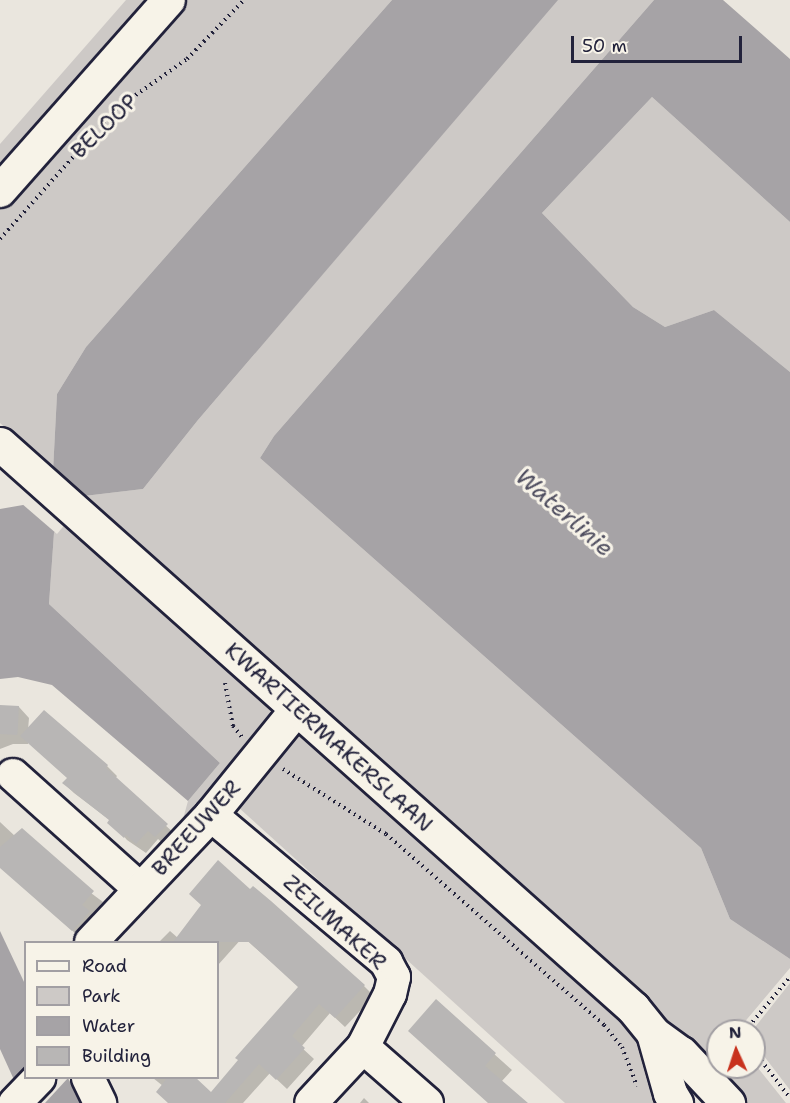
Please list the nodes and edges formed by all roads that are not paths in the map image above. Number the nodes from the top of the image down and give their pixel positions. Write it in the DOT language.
graph roads {
  1 [pos="169,0"];
  2 [pos="0,191"];
  3 [pos="0,444"];
  4 [pos="297,709"];
  5 [pos="13,775"];
  6 [pos="211,815"];
  7 [pos="140,889"];
  8 [pos="92,941"];
  9 [pos="653,1034"];
  10 [pos="363,1047"];
  11 [pos="37,1079"];
  12 [pos="89,1079"];
  13 [pos="15,1103"];
  14 [pos="100,1103"];
  15 [pos="310,1103"];
  16 [pos="427,1103"];
  17 [pos="676,1103"];
  18 [pos="728,1103"];
  1 -- 2 [label="street, BELOOP"];
  3 -- 4 [label="main road, KWARTIERMAKERSLAAN"];
  4 -- 6 [label="street, BREEUWER"];
  4 -- 9 [label="main road, KWARTIERMAKERSLAAN"];
  5 -- 7 [label="street"];
  6 -- 7 [label="street, BREEUWER"];
  6 -- 10 [label="street, ZEILMAKER"];
  7 -- 8 [label="street, BREEUWER"];
  9 -- 17 [label="main road, KWARTIERMAKERSLAAN"];
  9 -- 18 [label="main road, KWARTIERMAKERSLAAN"];
  10 -- 15 [label="street, ZEILMAKER"];
  10 -- 16 [label="street"];
  11 -- 13 [label="street"];
  12 -- 14 [label="street"];
}
